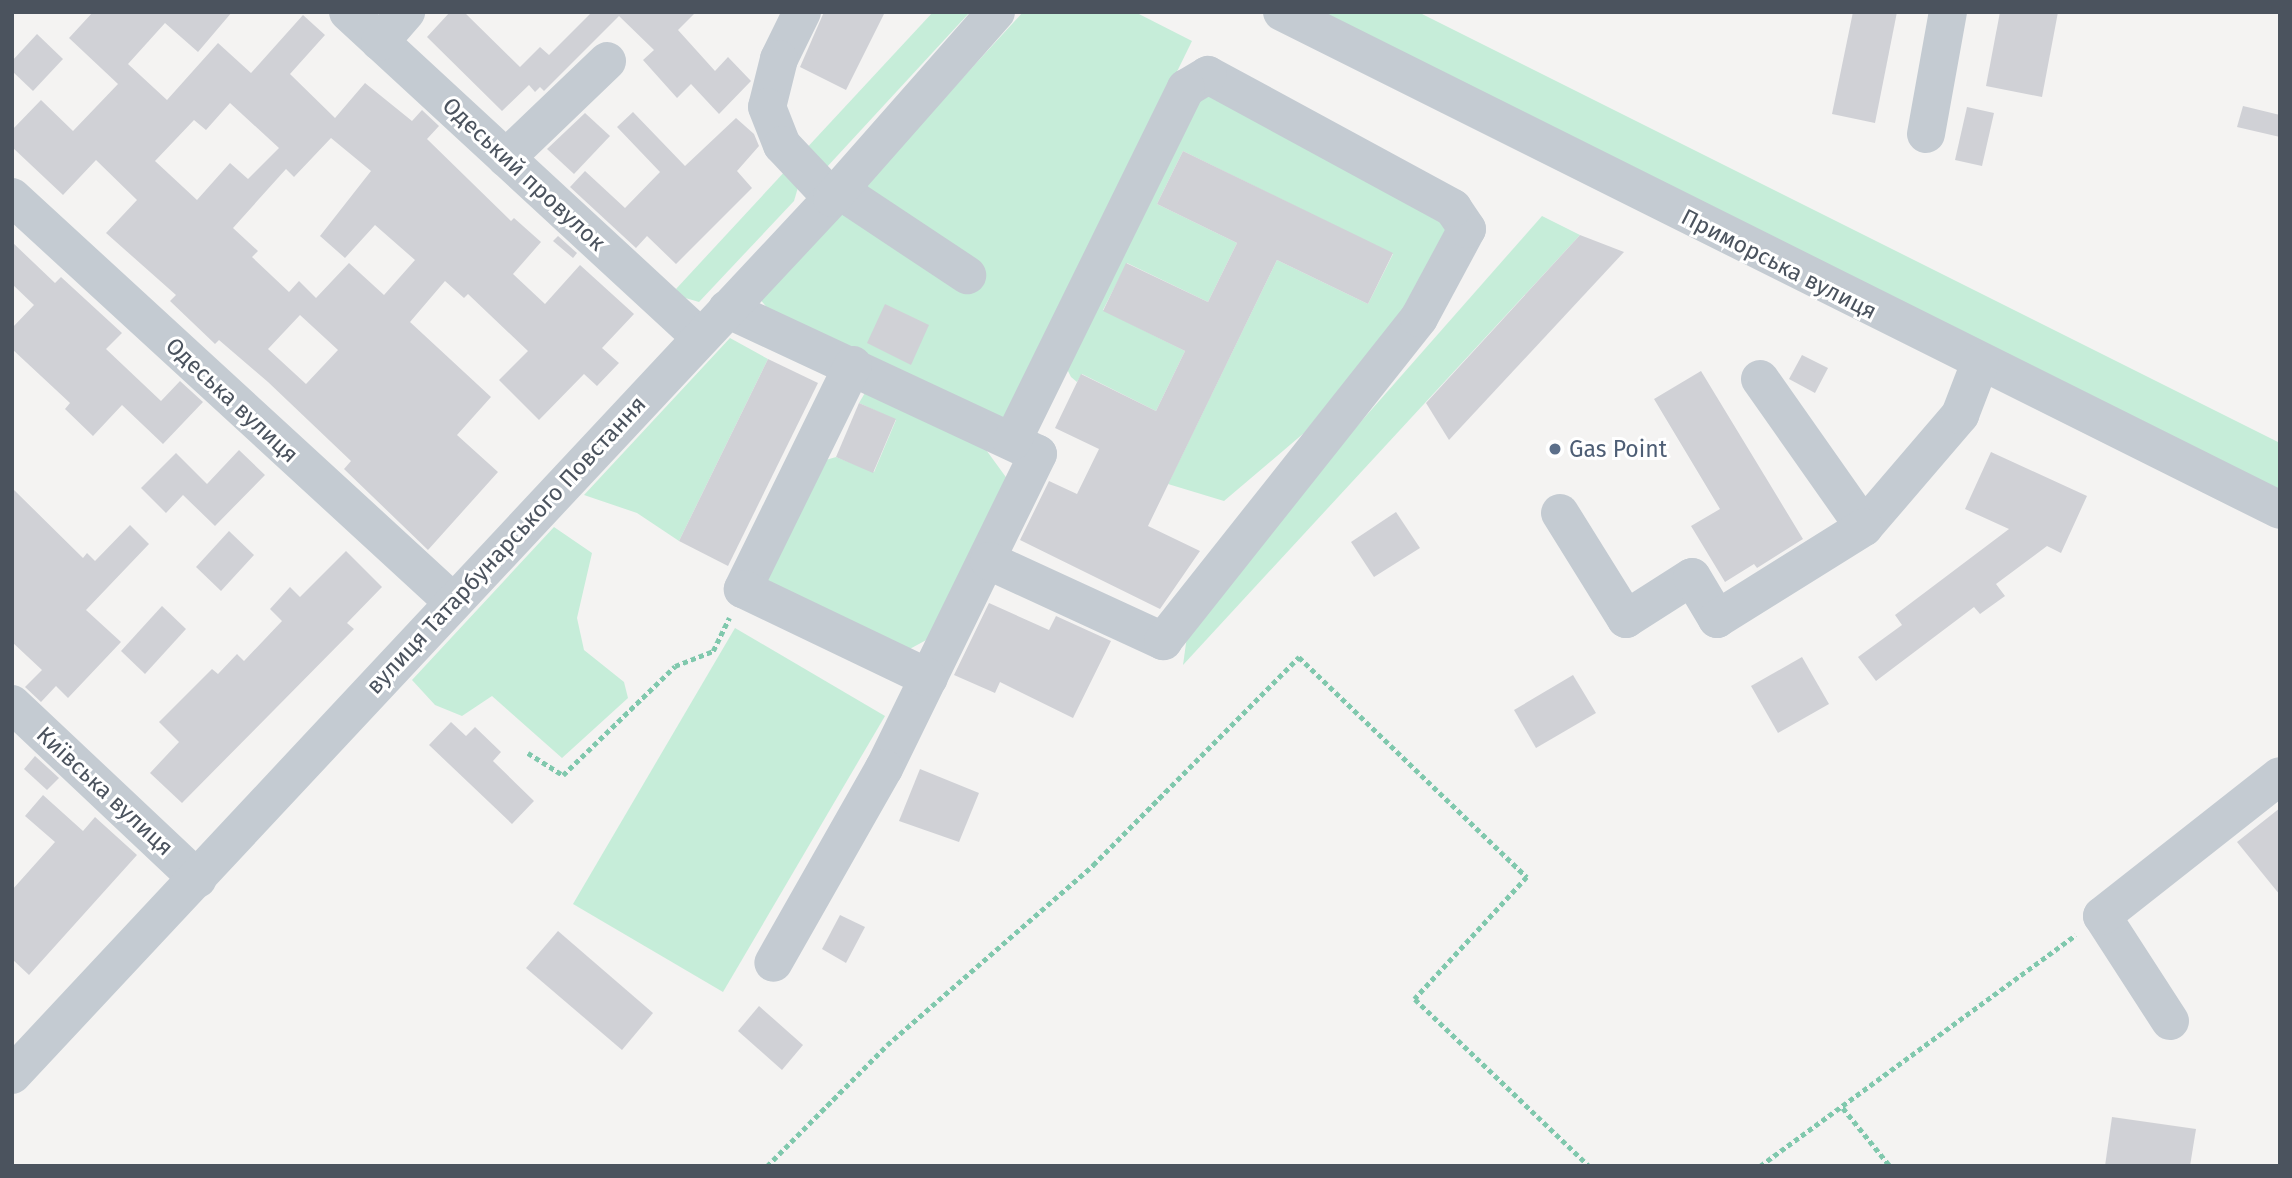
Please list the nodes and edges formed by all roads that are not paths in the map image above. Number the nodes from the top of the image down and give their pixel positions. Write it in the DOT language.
graph roads {
  1 [pos="348,12"];
  2 [pos="406,12"];
  3 [pos="802,12"];
  4 [pos="996,12"];
  5 [pos="1282,12"];
  6 [pos="1948,12"];
  7 [pos="380,42"];
  8 [pos="607,61"];
  9 [pos="1926,134"];
  10 [pos="506,158"];
  11 [pos="837,192"];
  12 [pos="12,197"];
  13 [pos="967,275"];
  14 [pos="727,309"];
  15 [pos="700,337"];
  16 [pos="1980,363"];
  17 [pos="853,365"];
  18 [pos="1760,379"];
  19 [pos="1012,442"];
  20 [pos="2276,501"];
  21 [pos="1560,513"];
  22 [pos="1864,527"];
  23 [pos="989,561"];
  24 [pos="453,603"];
  25 [pos="929,678"];
  26 [pos="12,704"];
  27 [pos="2280,776"];
  28 [pos="198,878"];
  29 [pos="773,963"];
  30 [pos="2170,1021"];
  31 [pos="12,1075"];
  1 -- 7 [label="street, Одеський провулок"];
  2 -- 7 [label="street"];
  3 -- 11 [label="street"];
  4 -- 11 [label="street, вулиця Татарбунарського Повстання"];
  5 -- 16 [label="street, Приморська вулиця"];
  6 -- 9 [label="street"];
  7 -- 10 [label="street, Одеський провулок"];
  8 -- 10 [label="street"];
  10 -- 15 [label="street, Одеський провулок"];
  11 -- 13 [label="street"];
  11 -- 14 [label="street, вулиця Татарбунарського Повстання"];
  12 -- 24 [label="street, Одеська вулиця"];
  14 -- 15 [label="street, вулиця Татарбунарського Повстання"];
  14 -- 17 [label="street"];
  15 -- 24 [label="street, вулиця Татарбунарського Повстання"];
  16 -- 20 [label="street, Приморська вулиця"];
  16 -- 22 [label="street"];
  17 -- 19 [label="street"];
  17 -- 25 [label="street"];
  18 -- 22 [label="street"];
  19 -- 23 [label="street"];
  19 -- 23 [label="street"];
  21 -- 22 [label="street"];
  23 -- 25 [label="street"];
  24 -- 28 [label="street, вулиця Татарбунарського Повстання"];
  25 -- 29 [label="street"];
  26 -- 28 [label="street, Київська вулиця"];
  27 -- 30 [label="street"];
  28 -- 31 [label="street, вулиця Татарбунарського Повстання"];
}
